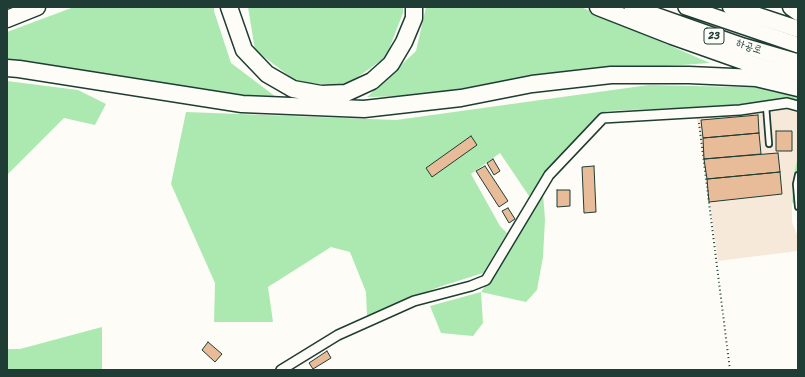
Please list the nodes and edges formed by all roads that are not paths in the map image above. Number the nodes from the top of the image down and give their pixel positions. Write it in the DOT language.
graph roads {
  1 [pos="37,7"];
  2 [pos="229,7"];
  3 [pos="414,7"];
  4 [pos="598,7"];
  5 [pos="632,7"];
  6 [pos="686,7"];
  7 [pos="731,7"];
  8 [pos="791,7"];
  9 [pos="798,12"];
  10 [pos="7,19"];
  11 [pos="798,29"];
  12 [pos="798,45"];
  13 [pos="798,62"];
  14 [pos="7,68"];
  15 [pos="798,77"];
  16 [pos="798,88"];
  17 [pos="766,106"];
  18 [pos="798,106"];
  19 [pos="770,144"];
  20 [pos="798,175"];
  21 [pos="798,207"];
  22 [pos="281,370"];
  1 -- 10 [label="highway"];
  2 -- 3 [label="highway"];
  4 -- 15 [label="highway"];
  5 -- 13 [label="main road, 하공로 / 23"];
  6 -- 12 [label="main road, 하공로 / 23"];
  7 -- 11 [label="highway"];
  8 -- 9 [label="highway"];
  14 -- 16 [label="highway"];
  17 -- 18 [label="street"];
  17 -- 19 [label="lane"];
  17 -- 22 [label="street"];
  20 -- 21 [label="lane"];
}
